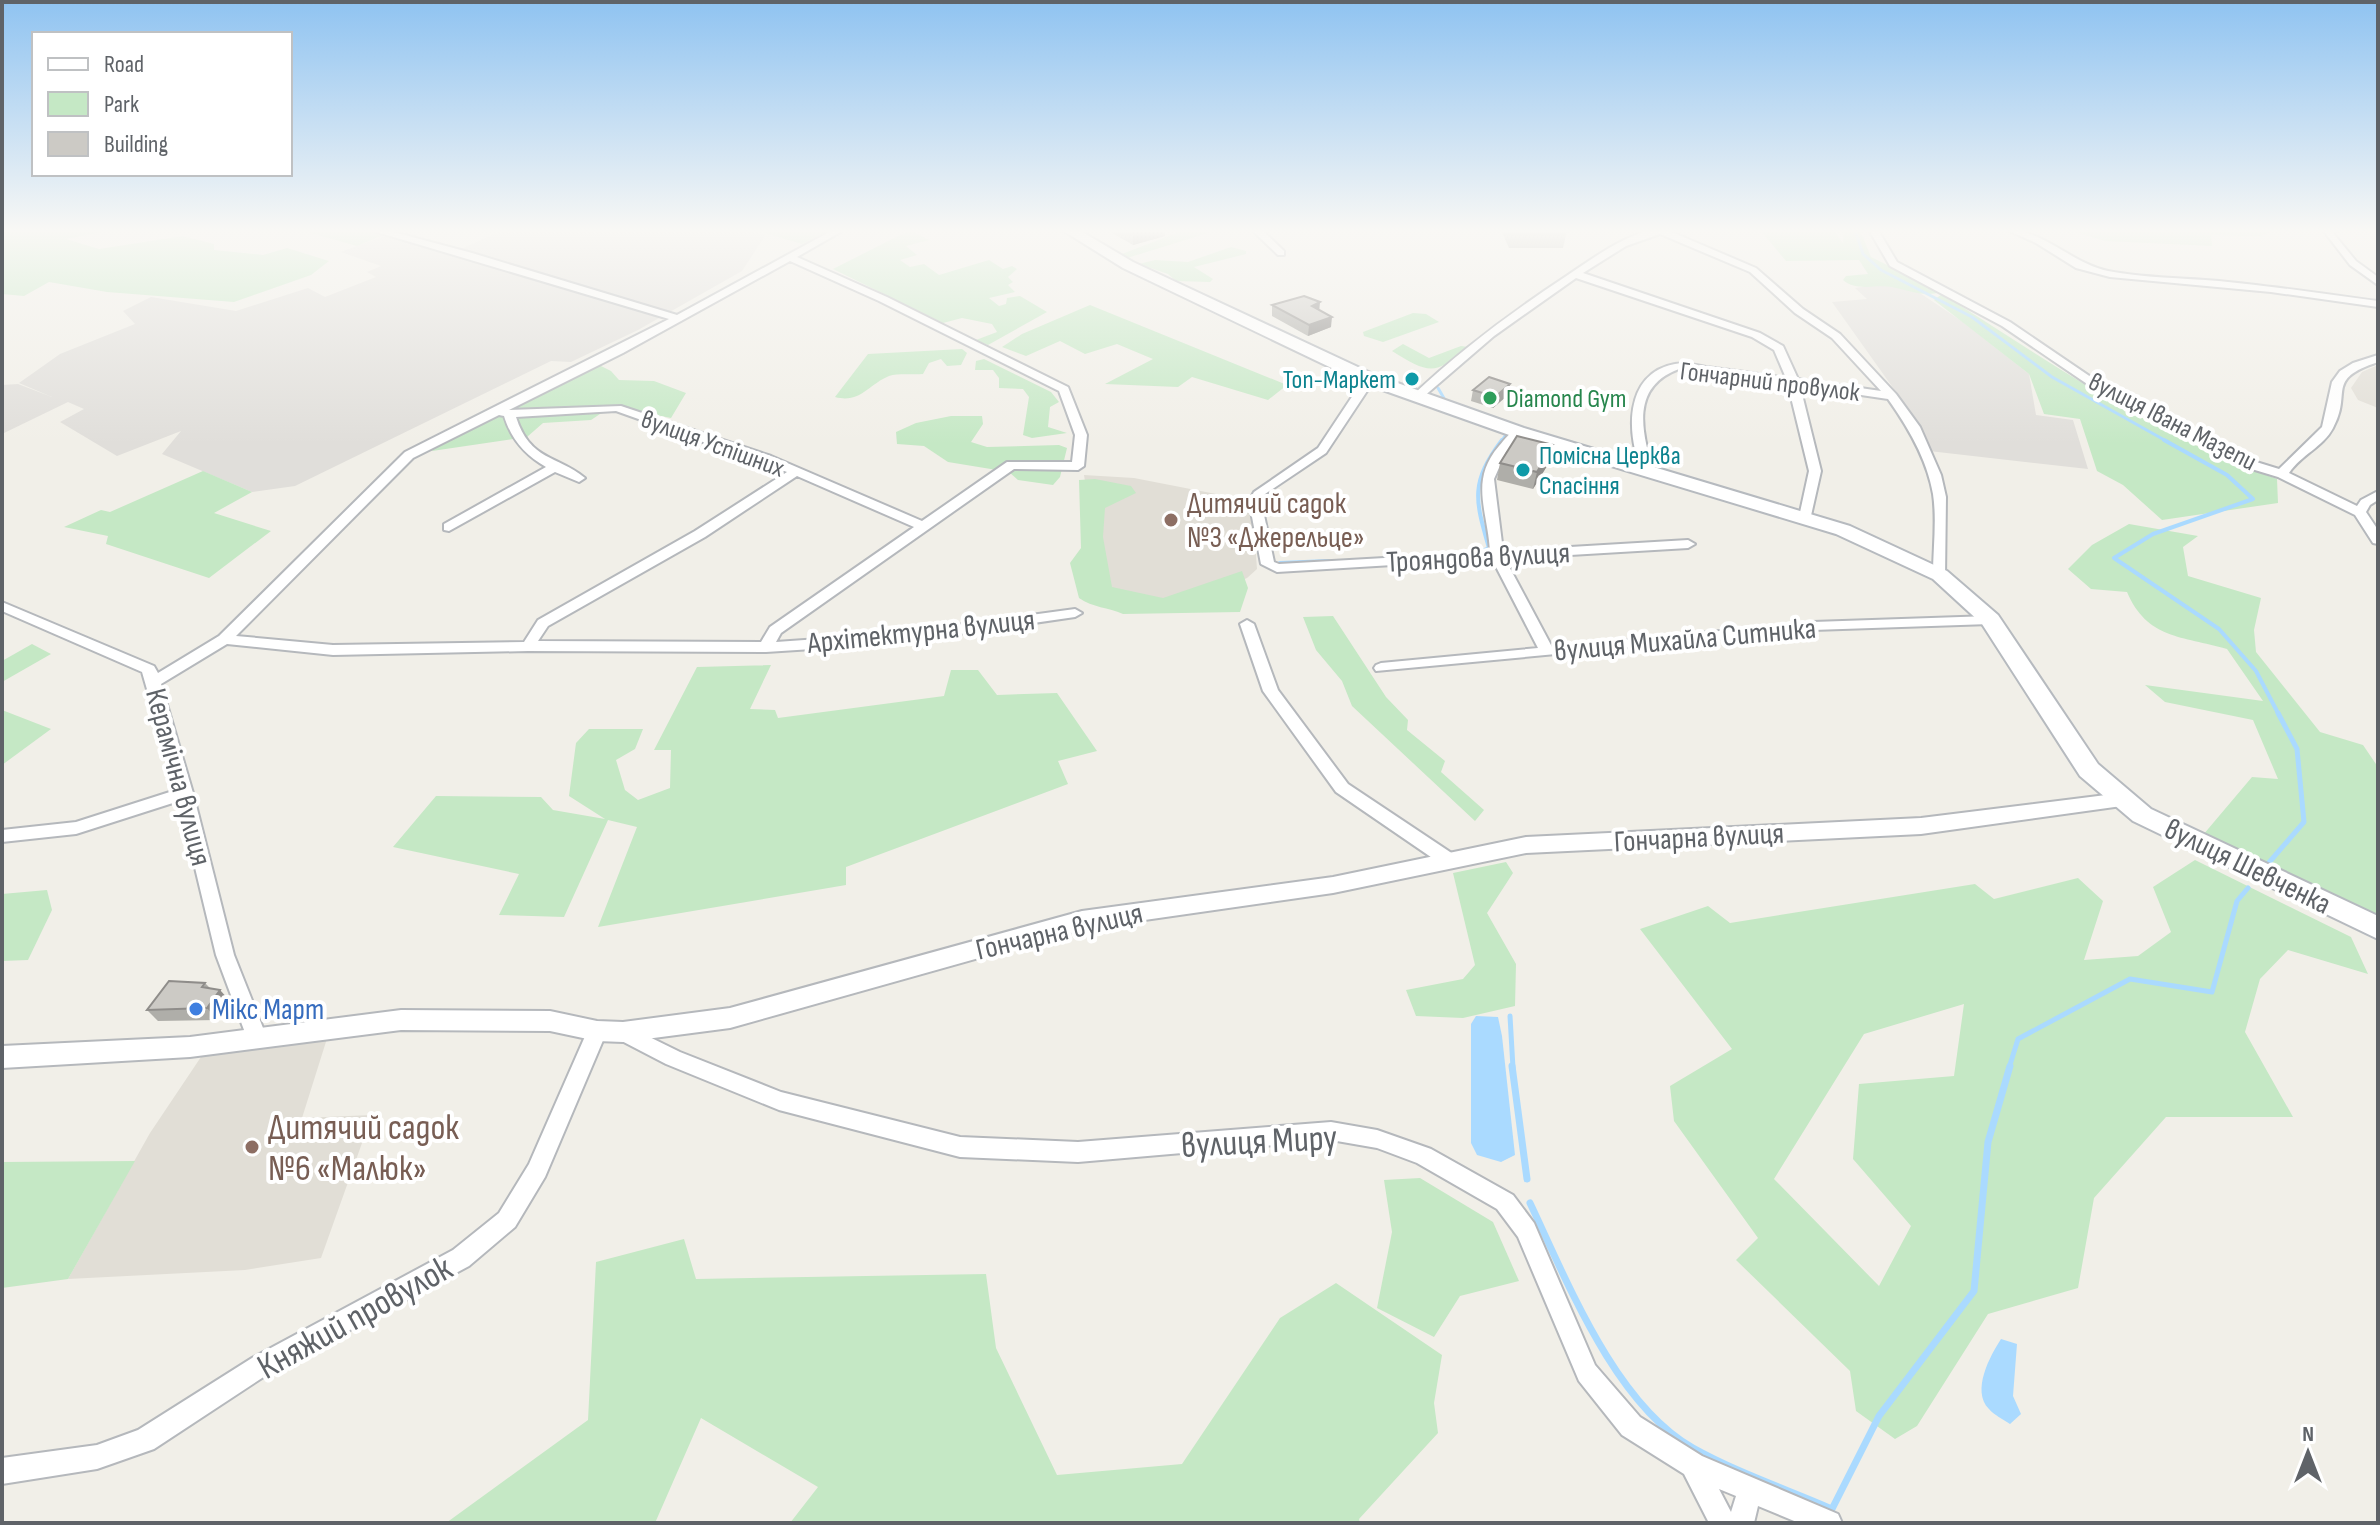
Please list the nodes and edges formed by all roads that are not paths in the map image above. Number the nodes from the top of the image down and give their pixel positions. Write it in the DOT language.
graph roads {
  1 [pos="620,301"];
  2 [pos="711,301"];
  3 [pos="888,301"];
  4 [pos="1204,301"];
  5 [pos="1535,301"];
  6 [pos="1654,301"];
  7 [pos="1786,301"];
  8 [pos="1963,301"];
  9 [pos="2358,301"];
  10 [pos="2378,304"];
  11 [pos="678,319"];
  12 [pos="2378,358"];
  13 [pos="1369,379"];
  14 [pos="1793,381"];
  15 [pos="1418,396"];
  16 [pos="1892,396"];
  17 [pos="502,412"];
  18 [pos="1518,432"];
  19 [pos="553,468"];
  20 [pos="1647,470"];
  21 [pos="794,473"];
  22 [pos="2282,474"];
  23 [pos="579,478"];
  24 [pos="2378,495"];
  25 [pos="2360,512"];
  26 [pos="1805,517"];
  27 [pos="921,525"];
  28 [pos="449,527"];
  29 [pos="2378,540"];
  30 [pos="1688,544"];
  31 [pos="1497,556"];
  32 [pos="1940,575"];
  33 [pos="2,606"];
  34 [pos="1075,613"];
  35 [pos="1990,620"];
  36 [pos="1247,624"];
  37 [pos="224,639"];
  38 [pos="528,646"];
  39 [pos="766,647"];
  40 [pos="1547,652"];
  41 [pos="1381,668"];
  42 [pos="154,682"];
  43 [pos="185,793"];
  44 [pos="2122,800"];
  45 [pos="2,836"];
  46 [pos="1450,861"];
  47 [pos="2378,928"];
  48 [pos="597,1031"];
  49 [pos="623,1032"];
  50 [pos="257,1038"];
  51 [pos="2,1057"];
  52 [pos="1693,1465"];
  53 [pos="2,1471"];
  54 [pos="1750,1490"];
  55 [pos="1723,1523"];
  56 [pos="1741,1523"];
  57 [pos="1829,1523"];
  1 -- 11 [label="street"];
  2 -- 11 [label="street"];
  3 -- 27 [label="street, Архітектурна вулиця"];
  4 -- 13 [label="main road, вулиця Шевченка"];
  5 -- 15 [label="street"];
  6 -- 14 [label="street"];
  7 -- 16 [label="street"];
  8 -- 22 [label="street, вулиця Івана Мазепи"];
  9 -- 10 [label="street"];
  11 -- 17 [label="street"];
  12 -- 22 [label="street"];
  13 -- 15 [label="main road, вулиця Шевченка"];
  13 -- 31 [label="street, Трояндова вулиця"];
  14 -- 16 [label="street, Гончарний провулок"];
  14 -- 20 [label="street, Гончарний провулок"];
  14 -- 26 [label="street"];
  15 -- 18 [label="main road, вулиця Шевченка"];
  16 -- 32 [label="street"];
  17 -- 19 [label="street"];
  17 -- 21 [label="street, вулиця Успішних"];
  17 -- 37 [label="street"];
  18 -- 20 [label="main road, вулиця Шевченка"];
  18 -- 31 [label="street"];
  19 -- 23 [label="street"];
  19 -- 28 [label="street"];
  20 -- 26 [label="main road, вулиця Шевченка"];
  21 -- 27 [label="street, вулиця Успішних"];
  21 -- 38 [label="street"];
  22 -- 25 [label="street, вулиця Івана Мазепи"];
  24 -- 25 [label="street"];
  25 -- 29 [label="street"];
  26 -- 32 [label="main road, вулиця Шевченка"];
  27 -- 39 [label="street, Архітектурна вулиця"];
  30 -- 31 [label="street, Трояндова вулиця"];
  31 -- 40 [label="street"];
  32 -- 35 [label="main road, вулиця Шевченка"];
  33 -- 42 [label="street, Керамічна вулиця"];
  34 -- 39 [label="street, Архітектурна вулиця"];
  35 -- 40 [label="street, вулиця Михайла Ситника"];
  35 -- 44 [label="main road, вулиця Шевченка"];
  36 -- 46 [label="street"];
  37 -- 38 [label="street, Архітектурна вулиця"];
  37 -- 42 [label="street"];
  38 -- 39 [label="street, Архітектурна вулиця"];
  40 -- 41 [label="street, вулиця Михайла Ситника"];
  42 -- 43 [label="street, Керамічна вулиця"];
  43 -- 45 [label="street"];
  43 -- 50 [label="street, Керамічна вулиця"];
  44 -- 46 [label="street, Гончарна вулиця"];
  44 -- 47 [label="main road, вулиця Шевченка"];
  46 -- 49 [label="street, Гончарна вулиця"];
  48 -- 49 [label="street, Гончарна вулиця"];
  48 -- 50 [label="street, Гончарна вулиця"];
  48 -- 53 [label="street, Княжий провулок"];
  49 -- 52 [label="street, вулиця Миру"];
  50 -- 51 [label="street, Гончарна вулиця"];
  52 -- 54 [label="street, вулиця Миру"];
  52 -- 55 [label="street"];
  54 -- 56 [label="street"];
  54 -- 57 [label="street, вулиця Миру"];
}
